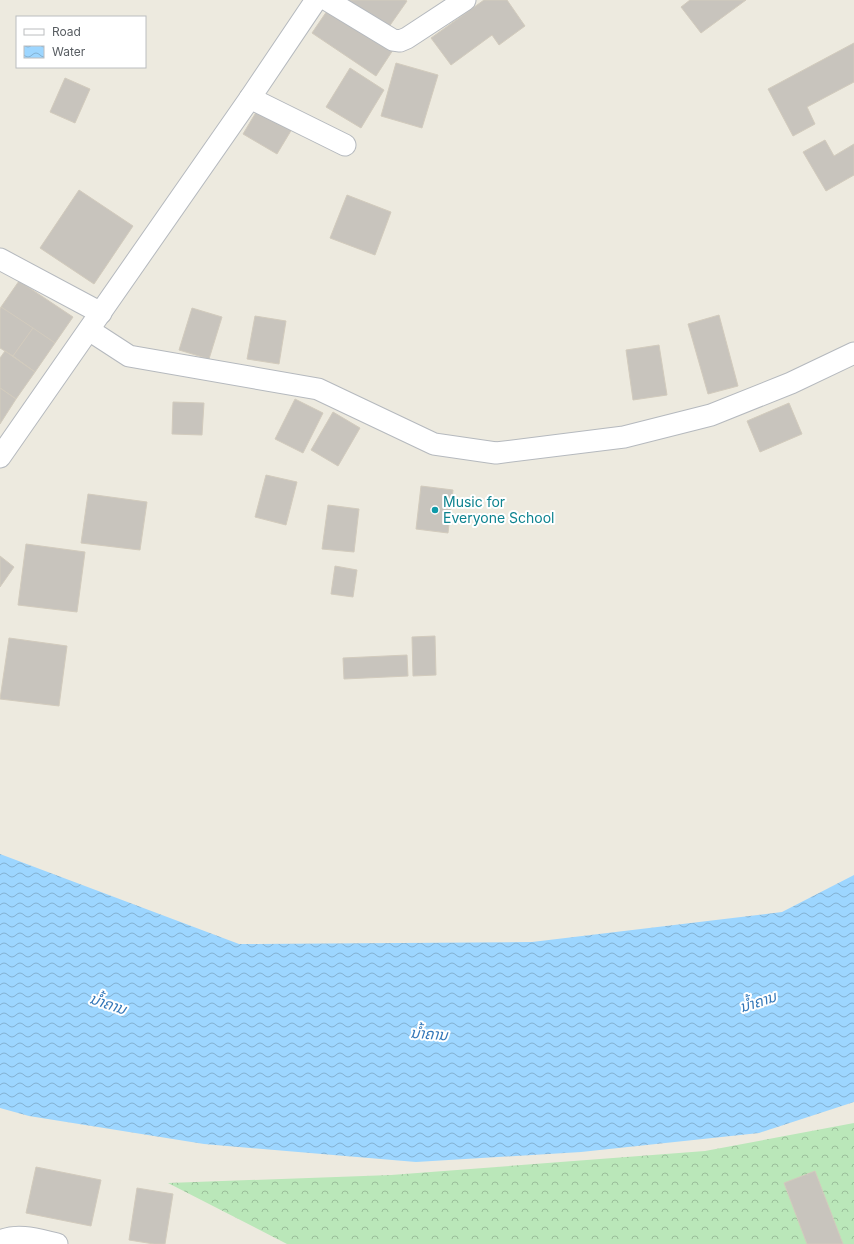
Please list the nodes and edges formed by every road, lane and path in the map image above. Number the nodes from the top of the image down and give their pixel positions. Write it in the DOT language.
graph roads {
  1 [pos="316,0"];
  2 [pos="327,0"];
  3 [pos="465,0"];
  4 [pos="250,98"];
  5 [pos="345,145"];
  6 [pos="0,259"];
  7 [pos="95,322"];
  8 [pos="854,353"];
  9 [pos="0,457"];
  10 [pos="0,1241"];
  11 [pos="57,1244"];
  1 -- 4 [label="street"];
  2 -- 3 [label="street"];
  4 -- 5 [label="street"];
  4 -- 7 [label="street"];
  6 -- 7 [label="street"];
  7 -- 8 [label="street"];
  7 -- 9 [label="street"];
  10 -- 11 [label="street"];
}
